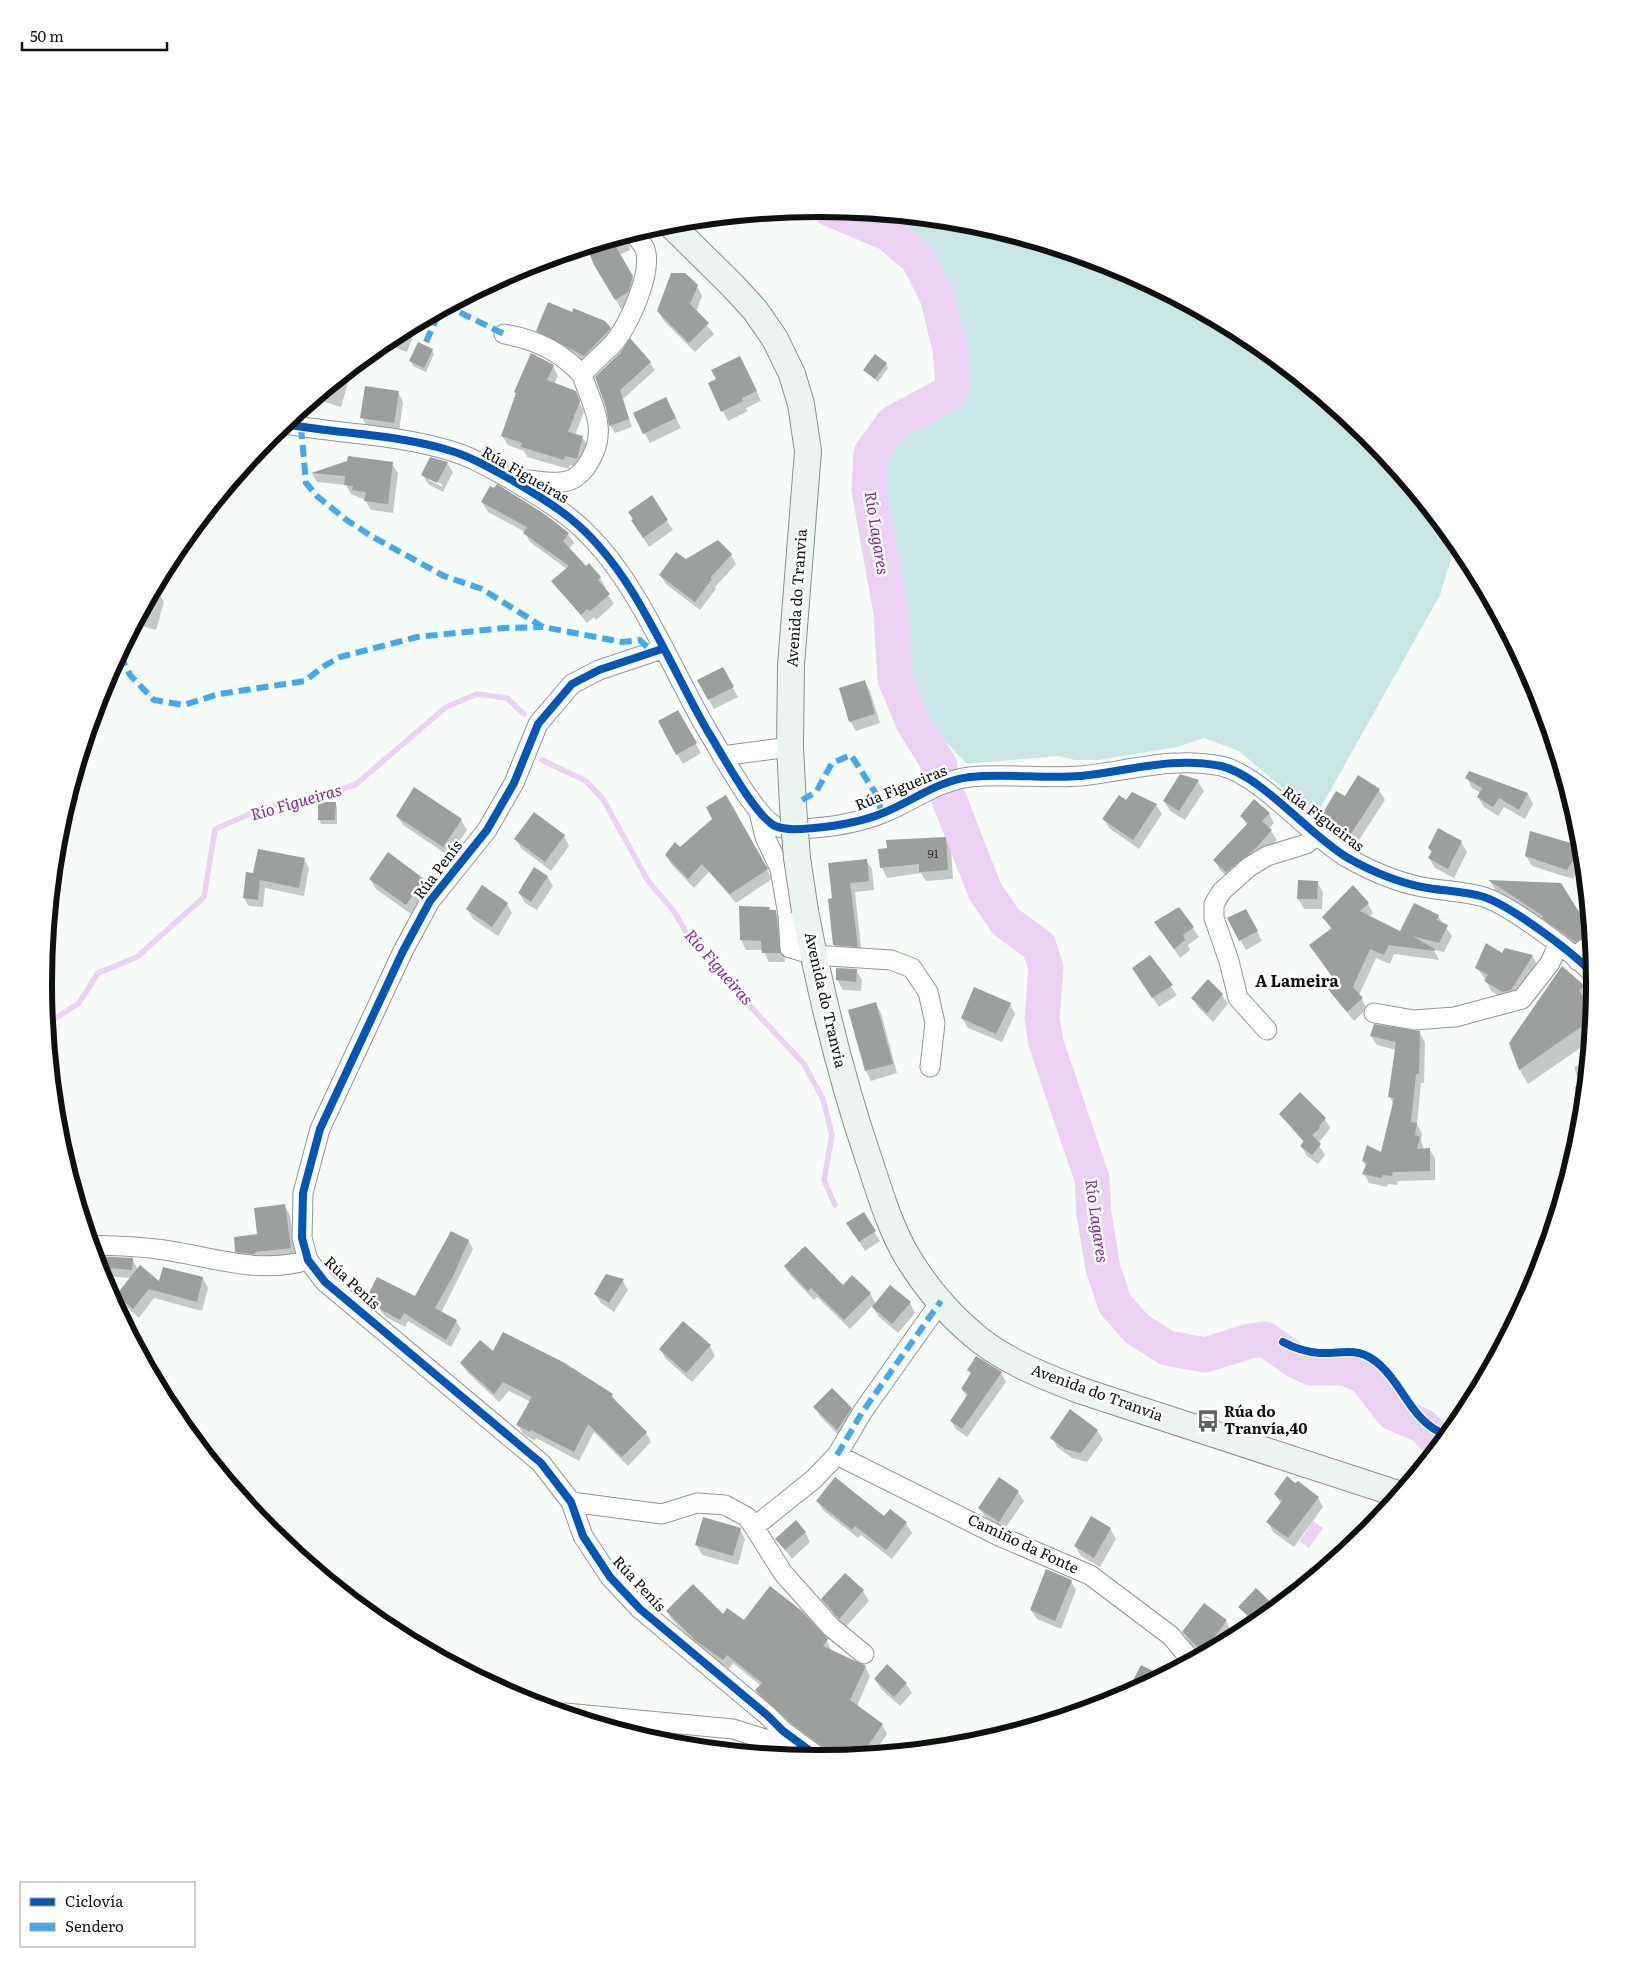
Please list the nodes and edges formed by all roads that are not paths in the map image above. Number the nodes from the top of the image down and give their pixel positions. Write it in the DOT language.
graph roads {
  1 [pos="677,231"];
  2 [pos="637,239"];
  3 [pos="504,334"];
  4 [pos="582,375"];
  5 [pos="295,425"];
  6 [pos="523,487"];
  7 [pos="662,649"];
  8 [pos="790,746"];
  9 [pos="722,756"];
  10 [pos="759,812"];
  11 [pos="1317,835"];
  12 [pos="1558,944"];
  13 [pos="1585,949"];
  14 [pos="814,955"];
  15 [pos="1578,961"];
  16 [pos="1585,967"];
  17 [pos="1374,1013"];
  18 [pos="1267,1030"];
  19 [pos="930,1067"];
  20 [pos="99,1245"];
  21 [pos="308,1260"];
  22 [pos="942,1301"];
  23 [pos="837,1456"];
  24 [pos="1392,1492"];
  25 [pos="571,1502"];
  26 [pos="754,1527"];
  27 [pos="864,1654"];
  28 [pos="1187,1655"];
  29 [pos="595,1716"];
  30 [pos="805,1748"];
  1 -- 8 [label="main road, Avenida do Tranvia"];
  2 -- 4 [label="street"];
  3 -- 4 [label="street"];
  4 -- 6 [label="street"];
  5 -- 6 [label="street, Rúa Figueiras"];
  6 -- 7 [label="street, Rúa Figueiras"];
  7 -- 9 [label="street, Rúa Figueiras"];
  7 -- 21 [label="street, Rúa Penís"];
  8 -- 9 [label="street"];
  8 -- 14 [label="main road, Avenida do Tranvia, bridge"];
  9 -- 10 [label="street, Rúa Figueiras"];
  10 -- 11 [label="street, Rúa Figueiras"];
  10 -- 14 [label="street"];
  11 -- 12 [label="street, Rúa Figueiras"];
  11 -- 18 [label="street"];
  12 -- 15 [label="street, Rúa Figueiras"];
  12 -- 17 [label="street"];
  13 -- 15 [label="street"];
  14 -- 19 [label="street"];
  14 -- 22 [label="main road, Avenida do Tranvia"];
  15 -- 16 [label="street, Rúa Figueiras"];
  20 -- 21 [label="street, Rúa Penís"];
  21 -- 25 [label="street, Rúa Penís"];
  22 -- 23 [label="street"];
  22 -- 24 [label="main road, Avenida do Tranvia"];
  23 -- 26 [label="street"];
  23 -- 28 [label="street, Camiño da Fonte"];
  25 -- 26 [label="street"];
  25 -- 30 [label="street, Rúa Penís"];
  26 -- 27 [label="street"];
  29 -- 30 [label="street"];
}
